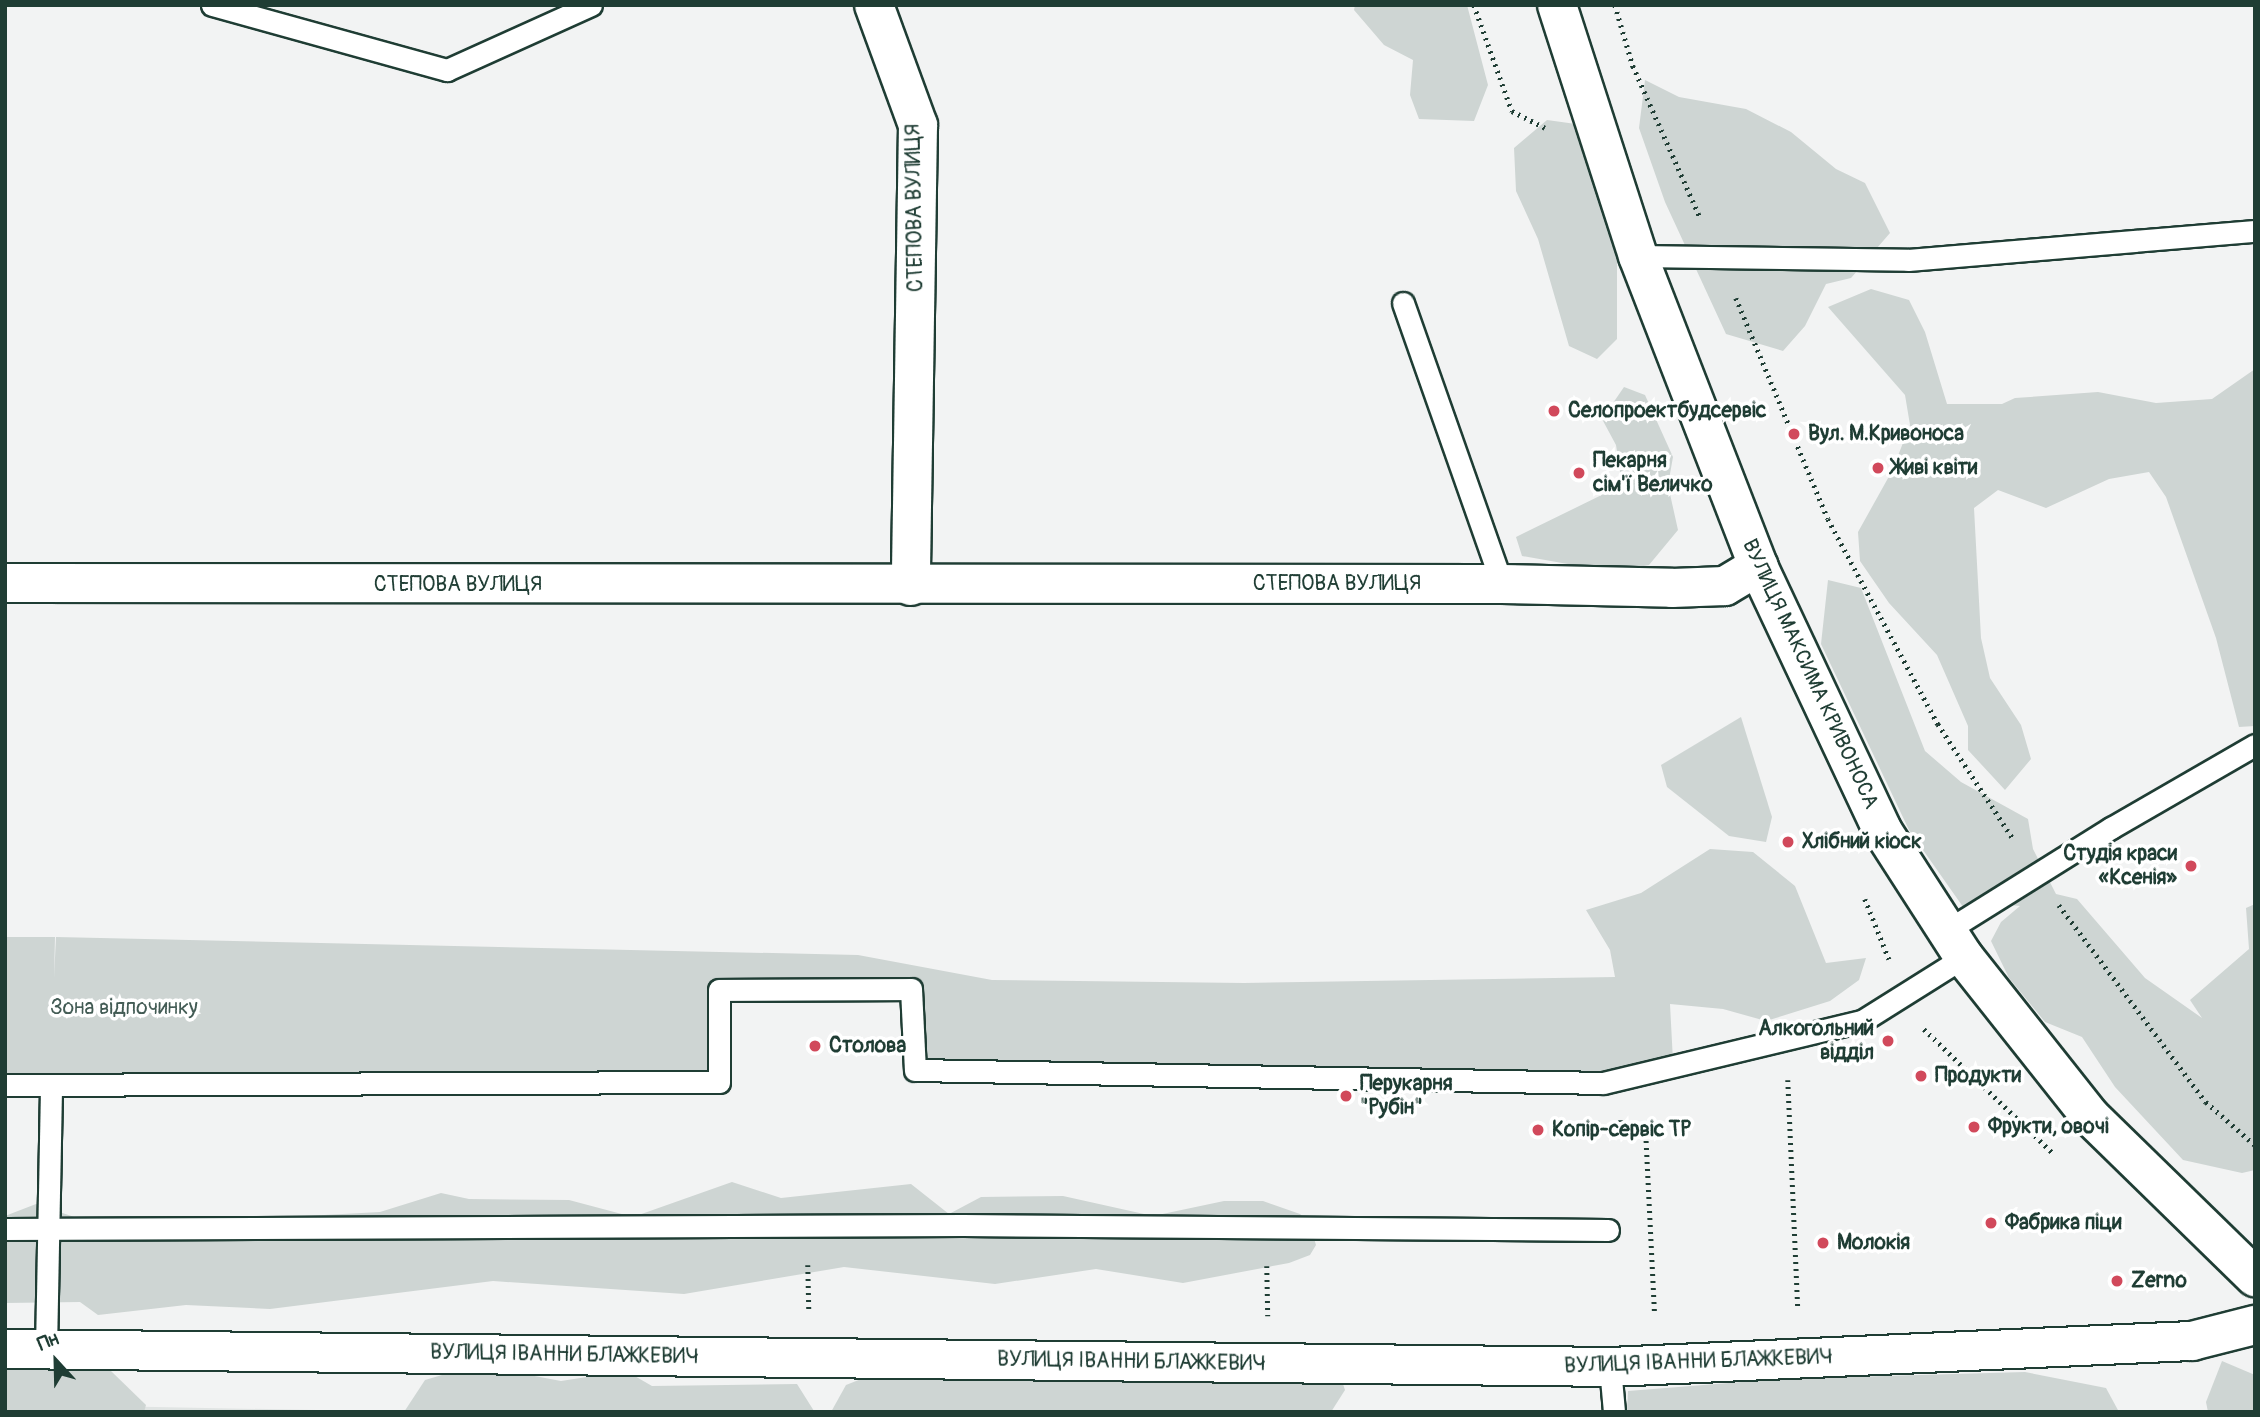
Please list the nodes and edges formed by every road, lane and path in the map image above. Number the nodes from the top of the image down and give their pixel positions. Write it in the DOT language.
graph roads {
  1 [pos="212,5"];
  2 [pos="592,5"];
  3 [pos="874,5"];
  4 [pos="1557,5"];
  5 [pos="1615,5"];
  6 [pos="2255,231"];
  7 [pos="1717,255"];
  8 [pos="1638,257"];
  9 [pos="1403,303"];
  10 [pos="1758,566"];
  11 [pos="5,583"];
  12 [pos="1503,584"];
  13 [pos="911,586"];
  14 [pos="2255,745"];
  15 [pos="2039,877"];
  16 [pos="1955,944"];
  17 [pos="5,1085"];
  18 [pos="51,1086"];
  19 [pos="1789,1102"];
  20 [pos="1622,1106"];
  21 [pos="2255,1145"];
  22 [pos="5,1228"];
  23 [pos="1608,1230"];
  24 [pos="1267,1255"];
  25 [pos="2255,1278"];
  26 [pos="1798,1314"];
  27 [pos="1268,1317"];
  28 [pos="2255,1325"];
  29 [pos="5,1349"];
  30 [pos="46,1349"];
  31 [pos="1657,1365"];
  32 [pos="1610,1367"];
  33 [pos="1614,1412"];
  1 -- 2 [label="lane"];
  3 -- 13 [label="street, СТЕПОВА ВУЛИЦЯ"];
  4 -- 8 [label="street, ВУЛИЦЯ МАКСИМА КРИВОНОСА"];
  5 -- 7 [label="path"];
  6 -- 7 [label="lane"];
  7 -- 8 [label="lane"];
  7 -- 15 [label="path"];
  8 -- 10 [label="street, ВУЛИЦЯ МАКСИМА КРИВОНОСА"];
  9 -- 12 [label="lane"];
  10 -- 12 [label="street, СТЕПОВА ВУЛИЦЯ"];
  10 -- 16 [label="street, ВУЛИЦЯ МАКСИМА КРИВОНОСА"];
  11 -- 13 [label="street, СТЕПОВА ВУЛИЦЯ"];
  12 -- 13 [label="street, СТЕПОВА ВУЛИЦЯ"];
  14 -- 15 [label="lane"];
  15 -- 16 [label="lane"];
  15 -- 21 [label="path"];
  16 -- 18 [label="lane"];
  16 -- 25 [label="street, ВУЛИЦЯ МАКСИМА КРИВОНОСА"];
  17 -- 18 [label="lane"];
  18 -- 30 [label="lane"];
  19 -- 26 [label="path"];
  20 -- 31 [label="path"];
  22 -- 23 [label="lane"];
  24 -- 27 [label="path"];
  28 -- 31 [label="street, ВУЛИЦЯ ІВАННИ БЛАЖКЕВИЧ"];
  29 -- 30 [label="street, ВУЛИЦЯ ІВАННИ БЛАЖКЕВИЧ"];
  30 -- 32 [label="street, ВУЛИЦЯ ІВАННИ БЛАЖКЕВИЧ"];
  31 -- 32 [label="street, ВУЛИЦЯ ІВАННИ БЛАЖКЕВИЧ"];
  32 -- 33 [label="lane"];
}
